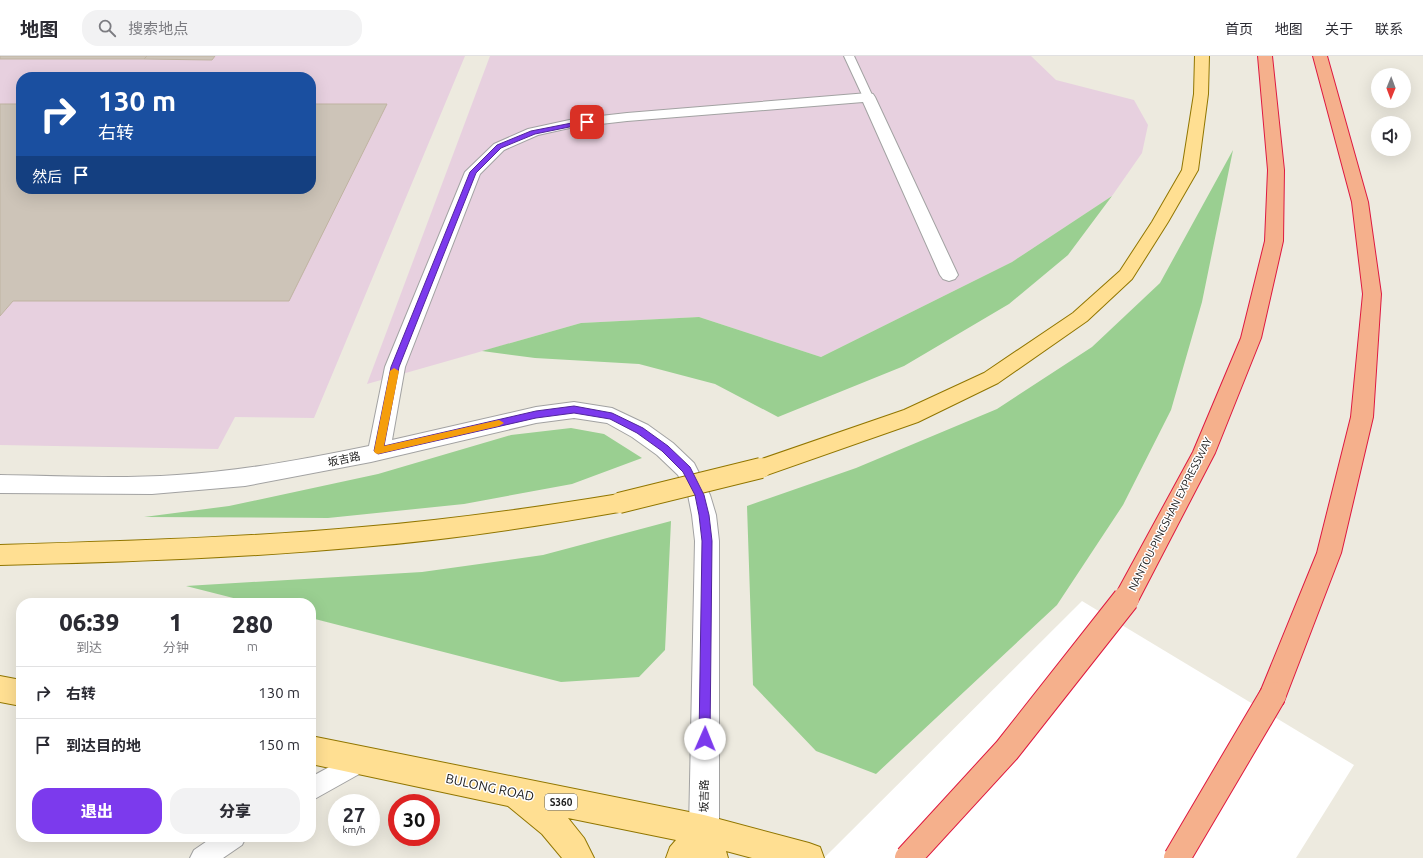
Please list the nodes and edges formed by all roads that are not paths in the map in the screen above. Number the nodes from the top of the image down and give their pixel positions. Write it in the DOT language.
graph roads {
  1 [pos="849,56"];
  2 [pos="1202,56"];
  3 [pos="1265,56"];
  4 [pos="1320,56"];
  5 [pos="868,97"];
  6 [pos="949,276"];
  7 [pos="378,451"];
  8 [pos="0,484"];
  9 [pos="0,555"];
  10 [pos="0,689"];
  11 [pos="16,692"];
  12 [pos="316,751"];
  13 [pos="362,760"];
  14 [pos="316,787"];
  15 [pos="517,793"];
  16 [pos="704,830"];
  17 [pos="226,842"];
  18 [pos="202,858"];
  19 [pos="579,858"];
  20 [pos="681,858"];
  21 [pos="713,858"];
  22 [pos="809,858"];
  23 [pos="908,858"];
  24 [pos="1177,858"];
  1 -- 5 [label="lane"];
  2 -- 9 [label="main road, bridge"];
  3 -- 23 [label="highway, NANTOU-PINGSHAN EXPRESSWAY, bridge"];
  4 -- 24 [label="highway, bridge"];
  5 -- 6 [label="street"];
  5 -- 7 [label="street"];
  7 -- 8 [label="street, 坂吉路"];
  7 -- 16 [label="street, 坂吉路"];
  10 -- 11 [label="main road"];
  12 -- 13 [label="main road, BULONG ROAD / S360"];
  13 -- 14 [label="lane"];
  13 -- 15 [label="main road, BULONG ROAD / S360"];
  15 -- 16 [label="main road, BULONG ROAD / S360"];
  15 -- 19 [label="main road"];
  16 -- 20 [label="main road"];
  16 -- 21 [label="main road"];
  16 -- 22 [label="main road, BULONG ROAD / S360"];
  17 -- 18 [label="lane"];
}
